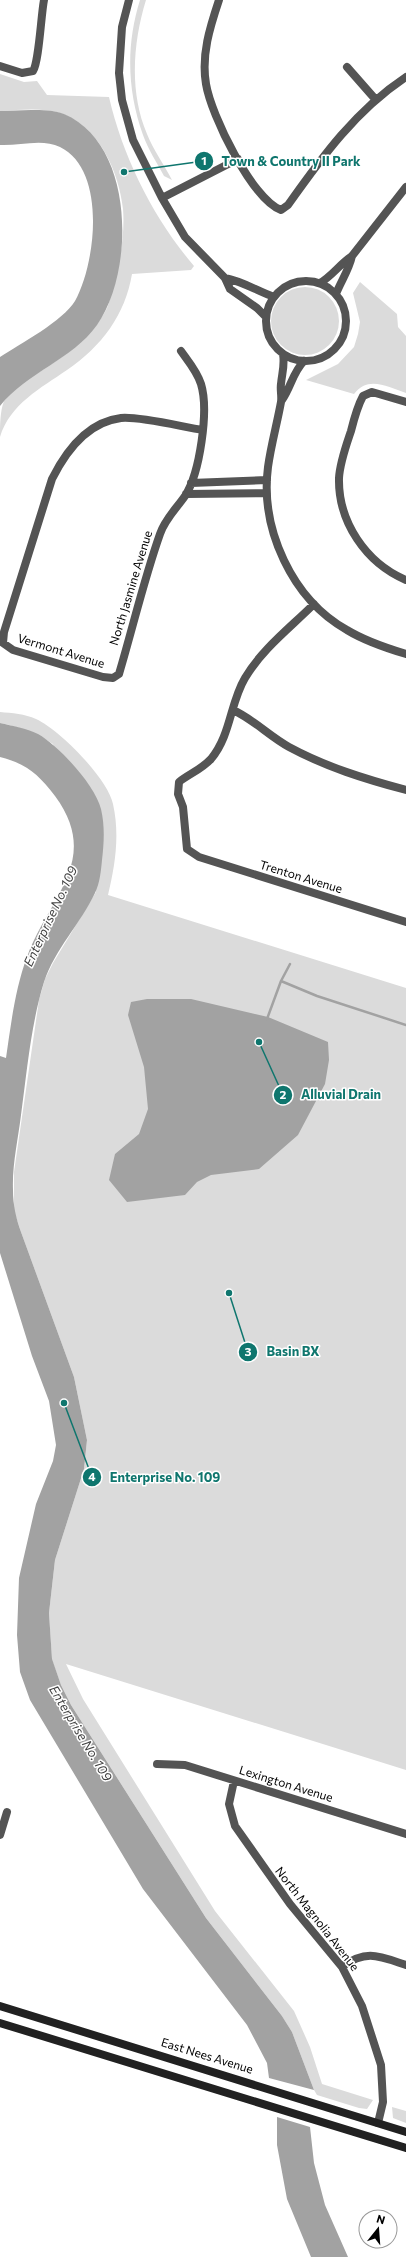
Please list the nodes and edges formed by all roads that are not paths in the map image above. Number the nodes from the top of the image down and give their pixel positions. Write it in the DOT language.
graph roads {
  1 [pos="44,0"];
  2 [pos="129,0"];
  3 [pos="219,0"];
  4 [pos="0,66"];
  5 [pos="347,67"];
  6 [pos="406,77"];
  7 [pos="376,100"];
  8 [pos="238,159"];
  9 [pos="406,187"];
  10 [pos="162,198"];
  11 [pos="352,256"];
  12 [pos="225,278"];
  13 [pos="320,283"];
  14 [pos="336,294"];
  15 [pos="274,297"];
  16 [pos="266,317"];
  17 [pos="180,350"];
  18 [pos="283,354"];
  19 [pos="304,361"];
  20 [pos="282,400"];
  21 [pos="406,402"];
  22 [pos="203,430"];
  23 [pos="267,480"];
  24 [pos="191,483"];
  25 [pos="267,493"];
  26 [pos="186,494"];
  27 [pos="406,580"];
  28 [pos="314,604"];
  29 [pos="406,654"];
  30 [pos="113,678"];
  31 [pos="233,710"];
  32 [pos="406,790"];
  33 [pos="406,922"];
  34 [pos="157,1764"];
  35 [pos="234,1781"];
  36 [pos="7,1812"];
  37 [pos="406,1834"];
  38 [pos="0,1835"];
  39 [pos="406,1965"];
  40 [pos="342,1967"];
  41 [pos="0,2006"];
  42 [pos="0,2023"];
  43 [pos="378,2123"];
  44 [pos="406,2132"];
  45 [pos="406,2148"];
  1 -- 4 [label="street"];
  2 -- 10 [label="street"];
  3 -- 8 [label="street"];
  5 -- 7 [label="street"];
  6 -- 7 [label="street"];
  7 -- 8 [label="street"];
  8 -- 10 [label="street"];
  9 -- 11 [label="street"];
  10 -- 12 [label="street"];
  11 -- 13 [label="street"];
  11 -- 14 [label="street"];
  12 -- 15 [label="street"];
  12 -- 16 [label="street"];
  13 -- 14 [label="street"];
  13 -- 15 [label="street"];
  14 -- 19 [label="street"];
  15 -- 16 [label="street"];
  16 -- 18 [label="street"];
  17 -- 22 [label="street, North Jasmine Avenue"];
  18 -- 19 [label="street"];
  18 -- 20 [label="street"];
  19 -- 20 [label="street"];
  20 -- 23 [label="street"];
  21 -- 27 [label="street"];
  22 -- 24 [label="street, North Jasmine Avenue"];
  22 -- 30 [label="street, Vermont Avenue"];
  23 -- 24 [label="street"];
  23 -- 25 [label="street"];
  24 -- 26 [label="street, North Jasmine Avenue"];
  25 -- 26 [label="street"];
  25 -- 28 [label="street"];
  26 -- 30 [label="street, North Jasmine Avenue"];
  28 -- 29 [label="street"];
  28 -- 31 [label="street"];
  31 -- 32 [label="street"];
  31 -- 33 [label="street, Trenton Avenue"];
  34 -- 35 [label="street, Lexington Avenue"];
  35 -- 37 [label="street, Lexington Avenue"];
  35 -- 40 [label="street, North Magnolia Avenue"];
  36 -- 38 [label="street"];
  39 -- 40 [label="street"];
  40 -- 43 [label="street, North Magnolia Avenue"];
  41 -- 43 [label="main road, East Nees Avenue"];
  42 -- 45 [label="main road"];
  43 -- 44 [label="main road, East Nees Avenue"];
}
